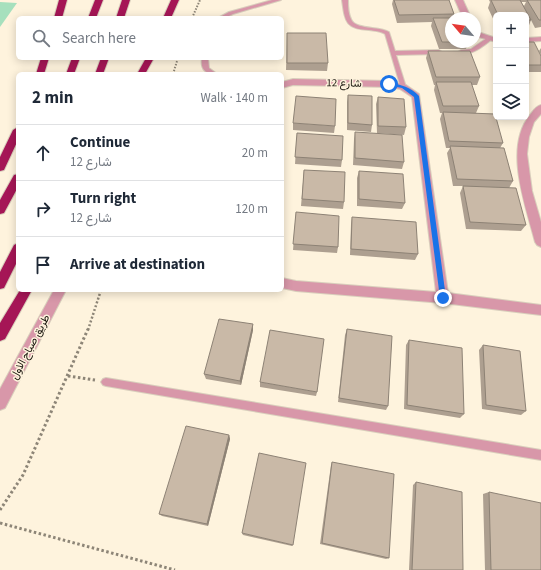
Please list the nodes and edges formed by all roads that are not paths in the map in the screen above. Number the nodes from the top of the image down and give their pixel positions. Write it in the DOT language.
graph roads {
  1 [pos="56,0"];
  2 [pos="63,0"];
  3 [pos="99,0"];
  4 [pos="126,0"];
  5 [pos="166,0"];
  6 [pos="175,0"];
  7 [pos="278,0"];
  8 [pos="345,0"];
  9 [pos="459,0"];
  10 [pos="464,12"];
  11 [pos="54,16"];
  12 [pos="59,16"];
  13 [pos="93,16"];
  14 [pos="121,16"];
  15 [pos="162,16"];
  16 [pos="168,16"];
  17 [pos="225,16"];
  18 [pos="481,34"];
  19 [pos="492,39"];
  20 [pos="541,39"];
  21 [pos="529,40"];
  22 [pos="446,52"];
  23 [pos="454,52"];
  24 [pos="394,53"];
  25 [pos="44,60"];
  26 [pos="75,60"];
  27 [pos="104,60"];
  28 [pos="149,60"];
  29 [pos="205,60"];
  30 [pos="41,72"];
  31 [pos="71,72"];
  32 [pos="100,72"];
  33 [pos="143,72"];
  34 [pos="211,72"];
  35 [pos="284,84"];
  36 [pos="403,87"];
  37 [pos="541,108"];
  38 [pos="16,134"];
  39 [pos="0,167"];
  40 [pos="16,182"];
  41 [pos="0,210"];
  42 [pos="541,242"];
  43 [pos="16,252"];
  44 [pos="284,283"];
  45 [pos="0,284"];
  46 [pos="25,292"];
  47 [pos="59,292"];
  48 [pos="443,298"];
  49 [pos="541,310"];
  50 [pos="0,335"];
  51 [pos="106,382"];
  52 [pos="0,403"];
  53 [pos="541,455"];
  1 -- 11 [label="highway"];
  2 -- 12 [label="highway"];
  3 -- 13 [label="highway"];
  4 -- 14 [label="highway"];
  5 -- 15 [label="highway"];
  6 -- 16 [label="highway"];
  7 -- 17 [label="lane"];
  8 -- 24 [label="lane"];
  9 -- 10 [label="street"];
  18 -- 19 [label="street"];
  19 -- 23 [label="lane"];
  20 -- 21 [label="street"];
  22 -- 24 [label="lane"];
  24 -- 36 [label="lane"];
  25 -- 30 [label="highway"];
  26 -- 31 [label="highway"];
  27 -- 32 [label="highway"];
  28 -- 33 [label="highway"];
  29 -- 34 [label="lane"];
  35 -- 36 [label="street, شارع 12"];
  36 -- 48 [label="street"];
  37 -- 42 [label="street"];
  38 -- 39 [label="highway"];
  40 -- 41 [label="highway"];
  43 -- 45 [label="highway"];
  44 -- 48 [label="street"];
  46 -- 50 [label="highway"];
  47 -- 52 [label="street, طريق صباح الاول"];
  48 -- 49 [label="street"];
  51 -- 53 [label="lane"];
}
